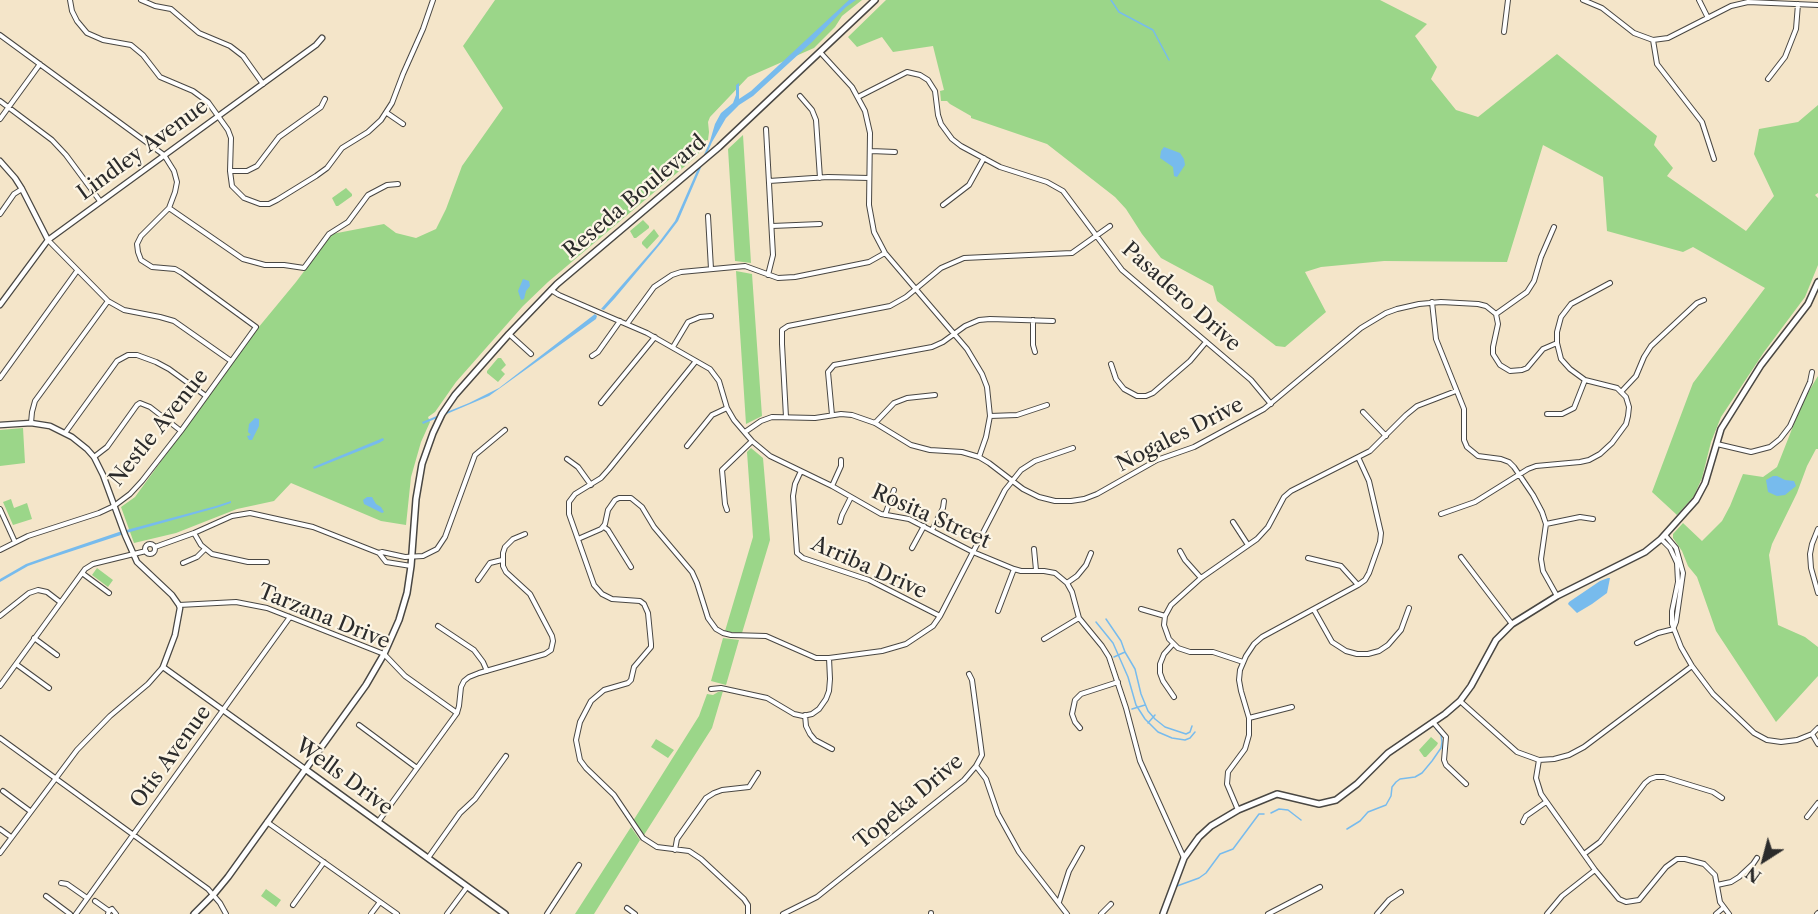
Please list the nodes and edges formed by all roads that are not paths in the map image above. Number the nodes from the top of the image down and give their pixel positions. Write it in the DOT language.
graph roads {
  1 [pos="70,0"];
  2 [pos="433,0"];
  3 [pos="875,0"];
  4 [pos="1508,0"];
  5 [pos="1583,0"];
  6 [pos="1700,0"];
  7 [pos="145,1"];
  8 [pos="1798,4"];
  9 [pos="1818,5"];
  10 [pos="1708,18"];
  11 [pos="1504,32"];
  12 [pos="0,35"];
  13 [pos="322,38"];
  14 [pos="1653,40"];
  15 [pos="820,52"];
  16 [pos="40,64"];
  17 [pos="1768,79"];
  18 [pos="263,84"];
  19 [pos="800,96"];
  20 [pos="858,97"];
  21 [pos="325,99"];
  22 [pos="0,101"];
  23 [pos="9,107"];
  24 [pos="387,113"];
  25 [pos="218,116"];
  26 [pos="0,119"];
  27 [pos="403,124"];
  28 [pos="766,129"];
  29 [pos="871,151"];
  30 [pos="895,152"];
  31 [pos="164,155"];
  32 [pos="984,158"];
  33 [pos="1714,159"];
  34 [pos="0,161"];
  35 [pos="230,171"];
  36 [pos="820,178"];
  37 [pos="869,178"];
  38 [pos="769,181"];
  39 [pos="398,184"];
  40 [pos="22,189"];
  41 [pos="100,201"];
  42 [pos="943,205"];
  43 [pos="169,208"];
  44 [pos="0,214"];
  45 [pos="708,216"];
  46 [pos="820,224"];
  47 [pos="772,226"];
  48 [pos="1110,226"];
  49 [pos="1554,227"];
  50 [pos="1096,236"];
  51 [pos="48,240"];
  52 [pos="885,254"];
  53 [pos="711,269"];
  54 [pos="77,271"];
  55 [pos="768,275"];
  56 [pos="1818,282"];
  57 [pos="1610,284"];
  58 [pos="552,290"];
  59 [pos="916,290"];
  60 [pos="1704,300"];
  61 [pos="108,301"];
  62 [pos="1432,302"];
  63 [pos="0,305"];
  64 [pos="1496,314"];
  65 [pos="711,316"];
  66 [pos="1033,320"];
  67 [pos="620,321"];
  68 [pos="1053,321"];
  69 [pos="627,324"];
  70 [pos="509,334"];
  71 [pos="954,334"];
  72 [pos="655,337"];
  73 [pos="1206,342"];
  74 [pos="1557,343"];
  75 [pos="673,347"];
  76 [pos="1035,352"];
  77 [pos="531,354"];
  78 [pos="592,356"];
  79 [pos="231,361"];
  80 [pos="696,361"];
  81 [pos="1111,364"];
  82 [pos="1812,372"];
  83 [pos="0,378"];
  84 [pos="1586,380"];
  85 [pos="1456,391"];
  86 [pos="1622,392"];
  87 [pos="935,395"];
  88 [pos="206,396"];
  89 [pos="602,403"];
  90 [pos="1271,404"];
  91 [pos="1047,405"];
  92 [pos="727,408"];
  93 [pos="1363,412"];
  94 [pos="1547,414"];
  95 [pos="832,415"];
  96 [pos="990,416"];
  97 [pos="786,417"];
  98 [pos="31,423"];
  99 [pos="875,423"];
  100 [pos="0,425"];
  101 [pos="181,430"];
  102 [pos="505,430"];
  103 [pos="66,432"];
  104 [pos="745,432"];
  105 [pos="1386,436"];
  106 [pos="752,441"];
  107 [pos="1716,444"];
  108 [pos="687,446"];
  109 [pos="1073,448"];
  110 [pos="94,457"];
  111 [pos="979,457"];
  112 [pos="1358,457"];
  113 [pos="567,459"];
  114 [pos="842,460"];
  115 [pos="801,471"];
  116 [pos="1519,474"];
  117 [pos="1012,481"];
  118 [pos="591,485"];
  119 [pos="832,486"];
  120 [pos="894,490"];
  121 [pos="851,497"];
  122 [pos="944,501"];
  123 [pos="114,506"];
  124 [pos="0,509"];
  125 [pos="727,510"];
  126 [pos="1442,514"];
  127 [pos="885,515"];
  128 [pos="1593,519"];
  129 [pos="840,522"];
  130 [pos="1233,522"];
  131 [pos="1546,524"];
  132 [pos="924,526"];
  133 [pos="604,527"];
  134 [pos="1818,529"];
  135 [pos="932,530"];
  136 [pos="194,533"];
  137 [pos="525,534"];
  138 [pos="1663,537"];
  139 [pos="578,539"];
  140 [pos="15,542"];
  141 [pos="1248,545"];
  142 [pos="912,548"];
  143 [pos="205,549"];
  144 [pos="1034,549"];
  145 [pos="0,550"];
  146 [pos="1180,551"];
  147 [pos="973,552"];
  148 [pos="379,553"];
  149 [pos="1091,553"];
  150 [pos="133,554"];
  151 [pos="412,557"];
  152 [pos="1461,557"];
  153 [pos="1308,558"];
  154 [pos="502,560"];
  155 [pos="267,562"];
  156 [pos="183,564"];
  157 [pos="411,566"];
  158 [pos="631,567"];
  159 [pos="1014,569"];
  160 [pos="1036,570"];
  161 [pos="82,573"];
  162 [pos="1201,578"];
  163 [pos="478,580"];
  164 [pos="1067,583"];
  165 [pos="1358,585"];
  166 [pos="109,593"];
  167 [pos="1818,593"];
  168 [pos="1557,596"];
  169 [pos="60,602"];
  170 [pos="179,605"];
  171 [pos="1409,608"];
  172 [pos="1141,609"];
  173 [pos="1314,610"];
  174 [pos="998,611"];
  175 [pos="0,616"];
  176 [pos="940,616"];
  177 [pos="1164,616"];
  178 [pos="290,617"];
  179 [pos="1079,618"];
  180 [pos="1512,624"];
  181 [pos="438,626"];
  182 [pos="1674,628"];
  183 [pos="34,638"];
  184 [pos="1044,639"];
  185 [pos="1637,643"];
  186 [pos="1173,644"];
  187 [pos="384,654"];
  188 [pos="57,655"];
  189 [pos="829,658"];
  190 [pos="1243,662"];
  191 [pos="16,664"];
  192 [pos="1692,666"];
  193 [pos="163,667"];
  194 [pos="487,671"];
  195 [pos="969,674"];
  196 [pos="1118,681"];
  197 [pos="0,686"];
  198 [pos="49,688"];
  199 [pos="711,689"];
  200 [pos="1174,697"];
  201 [pos="1460,701"];
  202 [pos="1292,707"];
  203 [pos="224,711"];
  204 [pos="457,713"];
  205 [pos="805,715"];
  206 [pos="1249,718"];
  207 [pos="1433,722"];
  208 [pos="359,725"];
  209 [pos="1080,728"];
  210 [pos="1818,728"];
  211 [pos="1812,734"];
  212 [pos="0,738"];
  213 [pos="1818,744"];
  214 [pos="832,749"];
  215 [pos="506,756"];
  216 [pos="1539,760"];
  217 [pos="976,766"];
  218 [pos="417,768"];
  219 [pos="305,769"];
  220 [pos="758,773"];
  221 [pos="55,777"];
  222 [pos="1466,784"];
  223 [pos="3,791"];
  224 [pos="1722,798"];
  225 [pos="1546,802"];
  226 [pos="1818,803"];
  227 [pos="1238,810"];
  228 [pos="30,811"];
  229 [pos="1807,817"];
  230 [pos="267,822"];
  231 [pos="378,822"];
  232 [pos="1523,822"];
  233 [pos="0,829"];
  234 [pos="134,835"];
  235 [pos="11,837"];
  236 [pos="1082,848"];
  237 [pos="675,850"];
  238 [pos="0,853"];
  239 [pos="1584,854"];
  240 [pos="428,858"];
  241 [pos="1184,858"];
  242 [pos="1757,858"];
  243 [pos="324,862"];
  244 [pos="579,865"];
  245 [pos="1594,870"];
  246 [pos="61,883"];
  247 [pos="1717,885"];
  248 [pos="467,886"];
  249 [pos="1320,887"];
  250 [pos="1401,892"];
  251 [pos="214,894"];
  252 [pos="46,896"];
  253 [pos="87,898"];
  254 [pos="95,901"];
  255 [pos="380,902"];
  256 [pos="1059,903"];
  257 [pos="1111,904"];
  258 [pos="293,905"];
  259 [pos="202,907"];
  260 [pos="627,908"];
  261 [pos="1724,908"];
  262 [pos="108,913"];
  263 [pos="70,914"];
  264 [pos="76,914"];
  265 [pos="116,914"];
  266 [pos="194,914"];
  267 [pos="198,914"];
  268 [pos="226,914"];
  269 [pos="371,914"];
  270 [pos="397,914"];
  271 [pos="447,914"];
  272 [pos="505,914"];
  273 [pos="547,914"];
  274 [pos="635,914"];
  275 [pos="748,914"];
  276 [pos="783,914"];
  277 [pos="1068,914"];
  278 [pos="1101,914"];
  279 [pos="1164,914"];
  280 [pos="1268,914"];
  281 [pos="1377,914"];
  282 [pos="1547,914"];
  283 [pos="1716,914"];
  284 [pos="1729,914"];
  1 -- 25 [label="street"];
  2 -- 24 [label="street"];
  3 -- 15 [label="main road, Reseda Boulevard"];
  4 -- 11 [label="street"];
  5 -- 14 [label="street"];
  6 -- 10 [label="street"];
  7 -- 18 [label="street"];
  8 -- 9 [label="street"];
  8 -- 10 [label="street"];
  8 -- 17 [label="street"];
  10 -- 14 [label="street"];
  12 -- 16 [label="street"];
  13 -- 18 [label="street, Lindley Avenue"];
  14 -- 33 [label="street"];
  15 -- 20 [label="street"];
  15 -- 58 [label="main road, Reseda Boulevard"];
  16 -- 23 [label="street"];
  16 -- 31 [label="street"];
  18 -- 25 [label="street, Lindley Avenue"];
  19 -- 36 [label="street"];
  20 -- 29 [label="street"];
  20 -- 32 [label="street, Pasadero Drive"];
  21 -- 35 [label="street"];
  22 -- 23 [label="street"];
  23 -- 26 [label="street"];
  23 -- 41 [label="street"];
  24 -- 27 [label="street"];
  24 -- 35 [label="street"];
  25 -- 31 [label="street, Lindley Avenue"];
  25 -- 35 [label="street"];
  28 -- 38 [label="street"];
  29 -- 30 [label="street"];
  29 -- 37 [label="street"];
  31 -- 41 [label="street, Lindley Avenue"];
  31 -- 43 [label="street"];
  32 -- 42 [label="street"];
  32 -- 50 [label="street, Pasadero Drive"];
  34 -- 40 [label="street"];
  36 -- 37 [label="street"];
  36 -- 38 [label="street"];
  37 -- 52 [label="street"];
  38 -- 47 [label="street"];
  39 -- 43 [label="street"];
  40 -- 44 [label="street"];
  40 -- 51 [label="street"];
  41 -- 51 [label="street, Lindley Avenue"];
  43 -- 79 [label="street, Nestle Avenue"];
  45 -- 53 [label="street"];
  46 -- 47 [label="street"];
  47 -- 55 [label="street"];
  48 -- 50 [label="street"];
  49 -- 64 [label="street"];
  50 -- 59 [label="street"];
  50 -- 73 [label="street, Pasadero Drive"];
  51 -- 54 [label="street"];
  51 -- 63 [label="street, Lindley Avenue"];
  52 -- 55 [label="street"];
  52 -- 59 [label="street"];
  53 -- 55 [label="street"];
  53 -- 69 [label="street"];
  54 -- 61 [label="street"];
  54 -- 83 [label="street"];
  56 -- 107 [label="main road"];
  57 -- 74 [label="street"];
  58 -- 67 [label="street, Rosita Street"];
  58 -- 70 [label="main road, Reseda Boulevard"];
  59 -- 71 [label="street"];
  59 -- 97 [label="street"];
  60 -- 86 [label="street"];
  61 -- 79 [label="street"];
  61 -- 98 [label="street"];
  62 -- 64 [label="street, Nogales Drive"];
  62 -- 85 [label="street"];
  62 -- 90 [label="street, Nogales Drive"];
  64 -- 74 [label="street"];
  65 -- 75 [label="street"];
  66 -- 68 [label="street"];
  66 -- 71 [label="street"];
  66 -- 76 [label="street"];
  67 -- 69 [label="street, Rosita Street"];
  67 -- 78 [label="street"];
  69 -- 72 [label="street, Rosita Street"];
  70 -- 77 [label="street"];
  70 -- 151 [label="main road, Reseda Boulevard"];
  71 -- 95 [label="street"];
  71 -- 96 [label="street"];
  72 -- 75 [label="street, Rosita Street"];
  72 -- 89 [label="street"];
  73 -- 81 [label="street"];
  73 -- 90 [label="street, Pasadero Drive"];
  74 -- 84 [label="street"];
  75 -- 80 [label="street, Rosita Street"];
  79 -- 88 [label="street, Nestle Avenue"];
  80 -- 92 [label="street, Rosita Street"];
  80 -- 118 [label="street"];
  82 -- 107 [label="street"];
  84 -- 86 [label="street"];
  84 -- 94 [label="street"];
  85 -- 105 [label="street"];
  85 -- 116 [label="street"];
  86 -- 116 [label="street"];
  87 -- 99 [label="street"];
  88 -- 101 [label="street, Nestle Avenue"];
  88 -- 103 [label="street"];
  90 -- 117 [label="street, Nogales Drive"];
  91 -- 96 [label="street"];
  92 -- 104 [label="street, Rosita Street"];
  92 -- 108 [label="street"];
  93 -- 105 [label="street"];
  95 -- 97 [label="street, Nogales Drive"];
  95 -- 99 [label="street, Nogales Drive"];
  96 -- 111 [label="street"];
  97 -- 104 [label="street, Nogales Drive"];
  98 -- 100 [label="street"];
  98 -- 103 [label="street"];
  99 -- 111 [label="street, Nogales Drive"];
  101 -- 110 [label="street"];
  101 -- 123 [label="street, Nestle Avenue"];
  102 -- 151 [label="street"];
  103 -- 110 [label="street"];
  104 -- 106 [label="street, Rosita Street"];
  105 -- 112 [label="street"];
  106 -- 115 [label="street, Rosita Street"];
  106 -- 125 [label="street"];
  107 -- 138 [label="main road"];
  109 -- 117 [label="street"];
  110 -- 123 [label="street"];
  111 -- 117 [label="street, Nogales Drive"];
  112 -- 141 [label="street"];
  112 -- 165 [label="street"];
  113 -- 118 [label="street"];
  114 -- 119 [label="street"];
  115 -- 119 [label="street, Rosita Street"];
  115 -- 176 [label="street, Arriba Drive"];
  116 -- 126 [label="street"];
  116 -- 131 [label="street"];
  117 -- 147 [label="street"];
  118 -- 139 [label="street"];
  119 -- 121 [label="street, Rosita Street"];
  120 -- 127 [label="street"];
  121 -- 127 [label="street, Rosita Street"];
  121 -- 129 [label="street"];
  122 -- 135 [label="street"];
  123 -- 140 [label="street, Nestle Avenue"];
  123 -- 150 [label="street"];
  124 -- 140 [label="street"];
  127 -- 132 [label="street, Rosita Street"];
  128 -- 131 [label="street"];
  130 -- 141 [label="street"];
  131 -- 168 [label="street"];
  132 -- 135 [label="street, Rosita Street"];
  132 -- 142 [label="street"];
  133 -- 139 [label="street"];
  133 -- 158 [label="street"];
  133 -- 189 [label="street"];
  134 -- 167 [label="street"];
  135 -- 147 [label="street, Rosita Street"];
  136 -- 143 [label="street"];
  136 -- 148 [label="street"];
  136 -- 150 [label="street"];
  137 -- 154 [label="street"];
  138 -- 168 [label="main road"];
  138 -- 182 [label="street"];
  139 -- 237 [label="street"];
  140 -- 145 [label="street, Nestle Avenue"];
  141 -- 162 [label="street"];
  143 -- 155 [label="street"];
  143 -- 156 [label="street"];
  144 -- 160 [label="street"];
  146 -- 162 [label="street"];
  147 -- 159 [label="street, Rosita Street"];
  147 -- 176 [label="street"];
  148 -- 151 [label="street"];
  148 -- 157 [label="street"];
  149 -- 164 [label="street"];
  150 -- 161 [label="street"];
  150 -- 170 [label="street"];
  151 -- 157 [label="main road, Reseda Boulevard"];
  152 -- 180 [label="street"];
  153 -- 165 [label="street"];
  154 -- 163 [label="street"];
  154 -- 194 [label="street"];
  157 -- 187 [label="main road, Reseda Boulevard"];
  159 -- 160 [label="street, Rosita Street"];
  159 -- 174 [label="street"];
  160 -- 164 [label="street, Rosita Street"];
  161 -- 166 [label="street"];
  161 -- 169 [label="street"];
  162 -- 177 [label="street"];
  164 -- 179 [label="street"];
  165 -- 173 [label="street"];
  168 -- 180 [label="main road"];
  169 -- 175 [label="street"];
  169 -- 183 [label="street"];
  170 -- 178 [label="street, Tarzana Drive"];
  170 -- 193 [label="street"];
  171 -- 173 [label="street"];
  172 -- 177 [label="street"];
  173 -- 190 [label="street"];
  176 -- 189 [label="street"];
  177 -- 186 [label="street"];
  178 -- 187 [label="street, Tarzana Drive"];
  178 -- 203 [label="street, Otis Avenue"];
  179 -- 184 [label="street"];
  179 -- 196 [label="street"];
  180 -- 201 [label="main road"];
  181 -- 194 [label="street"];
  182 -- 185 [label="street"];
  182 -- 192 [label="street"];
  183 -- 188 [label="street"];
  183 -- 191 [label="street"];
  186 -- 190 [label="street"];
  186 -- 200 [label="street"];
  187 -- 204 [label="street, Tarzana Drive"];
  187 -- 219 [label="main road, Reseda Boulevard"];
  189 -- 205 [label="street"];
  190 -- 206 [label="street"];
  191 -- 197 [label="street"];
  191 -- 198 [label="street"];
  192 -- 211 [label="street"];
  192 -- 216 [label="street"];
  193 -- 203 [label="street, Wells Drive"];
  193 -- 221 [label="street"];
  194 -- 204 [label="street"];
  195 -- 217 [label="street, Topeka Drive"];
  196 -- 209 [label="street"];
  196 -- 241 [label="street"];
  199 -- 205 [label="street"];
  201 -- 207 [label="main road"];
  201 -- 216 [label="street"];
  202 -- 206 [label="street"];
  203 -- 219 [label="street, Wells Drive"];
  203 -- 234 [label="street, Otis Avenue"];
  204 -- 218 [label="street"];
  205 -- 214 [label="street"];
  206 -- 227 [label="street"];
  207 -- 222 [label="street"];
  207 -- 227 [label="main road"];
  208 -- 218 [label="street"];
  210 -- 211 [label="street"];
  211 -- 213 [label="street"];
  212 -- 221 [label="street"];
  215 -- 240 [label="street"];
  216 -- 225 [label="street"];
  217 -- 256 [label="street"];
  217 -- 276 [label="street, Topeka Drive"];
  218 -- 231 [label="street"];
  219 -- 230 [label="main road, Reseda Boulevard"];
  219 -- 231 [label="main road, Wells Drive"];
  220 -- 237 [label="street"];
  221 -- 228 [label="street"];
  221 -- 234 [label="street"];
  223 -- 228 [label="street"];
  224 -- 239 [label="street"];
  225 -- 232 [label="street"];
  225 -- 239 [label="street"];
  226 -- 229 [label="street"];
  227 -- 241 [label="main road"];
  228 -- 235 [label="street"];
  230 -- 243 [label="street"];
  230 -- 251 [label="main road, Reseda Boulevard"];
  231 -- 240 [label="main road, Wells Drive"];
  233 -- 235 [label="street"];
  234 -- 251 [label="street"];
  234 -- 253 [label="street, Otis Avenue"];
  235 -- 238 [label="street"];
  236 -- 256 [label="street"];
  237 -- 275 [label="street"];
  239 -- 245 [label="street"];
  240 -- 248 [label="main road, Wells Drive"];
  241 -- 279 [label="main road"];
  242 -- 247 [label="street"];
  243 -- 255 [label="street"];
  243 -- 258 [label="street"];
  244 -- 273 [label="street"];
  245 -- 247 [label="street"];
  245 -- 282 [label="street"];
  246 -- 253 [label="street"];
  247 -- 261 [label="street"];
  248 -- 271 [label="street"];
  248 -- 272 [label="main road, Wells Drive"];
  249 -- 280 [label="street"];
  250 -- 281 [label="street"];
  251 -- 259 [label="main road"];
  251 -- 268 [label="street"];
  252 -- 263 [label="street"];
  253 -- 264 [label="street, Otis Avenue"];
  254 -- 262 [label="street"];
  255 -- 269 [label="street"];
  255 -- 270 [label="street"];
  256 -- 277 [label="street"];
  257 -- 278 [label="street"];
  259 -- 266 [label="main road"];
  259 -- 267 [label="street"];
  260 -- 274 [label="street"];
  261 -- 283 [label="street"];
  261 -- 284 [label="street"];
  262 -- 265 [label="street"];
}
